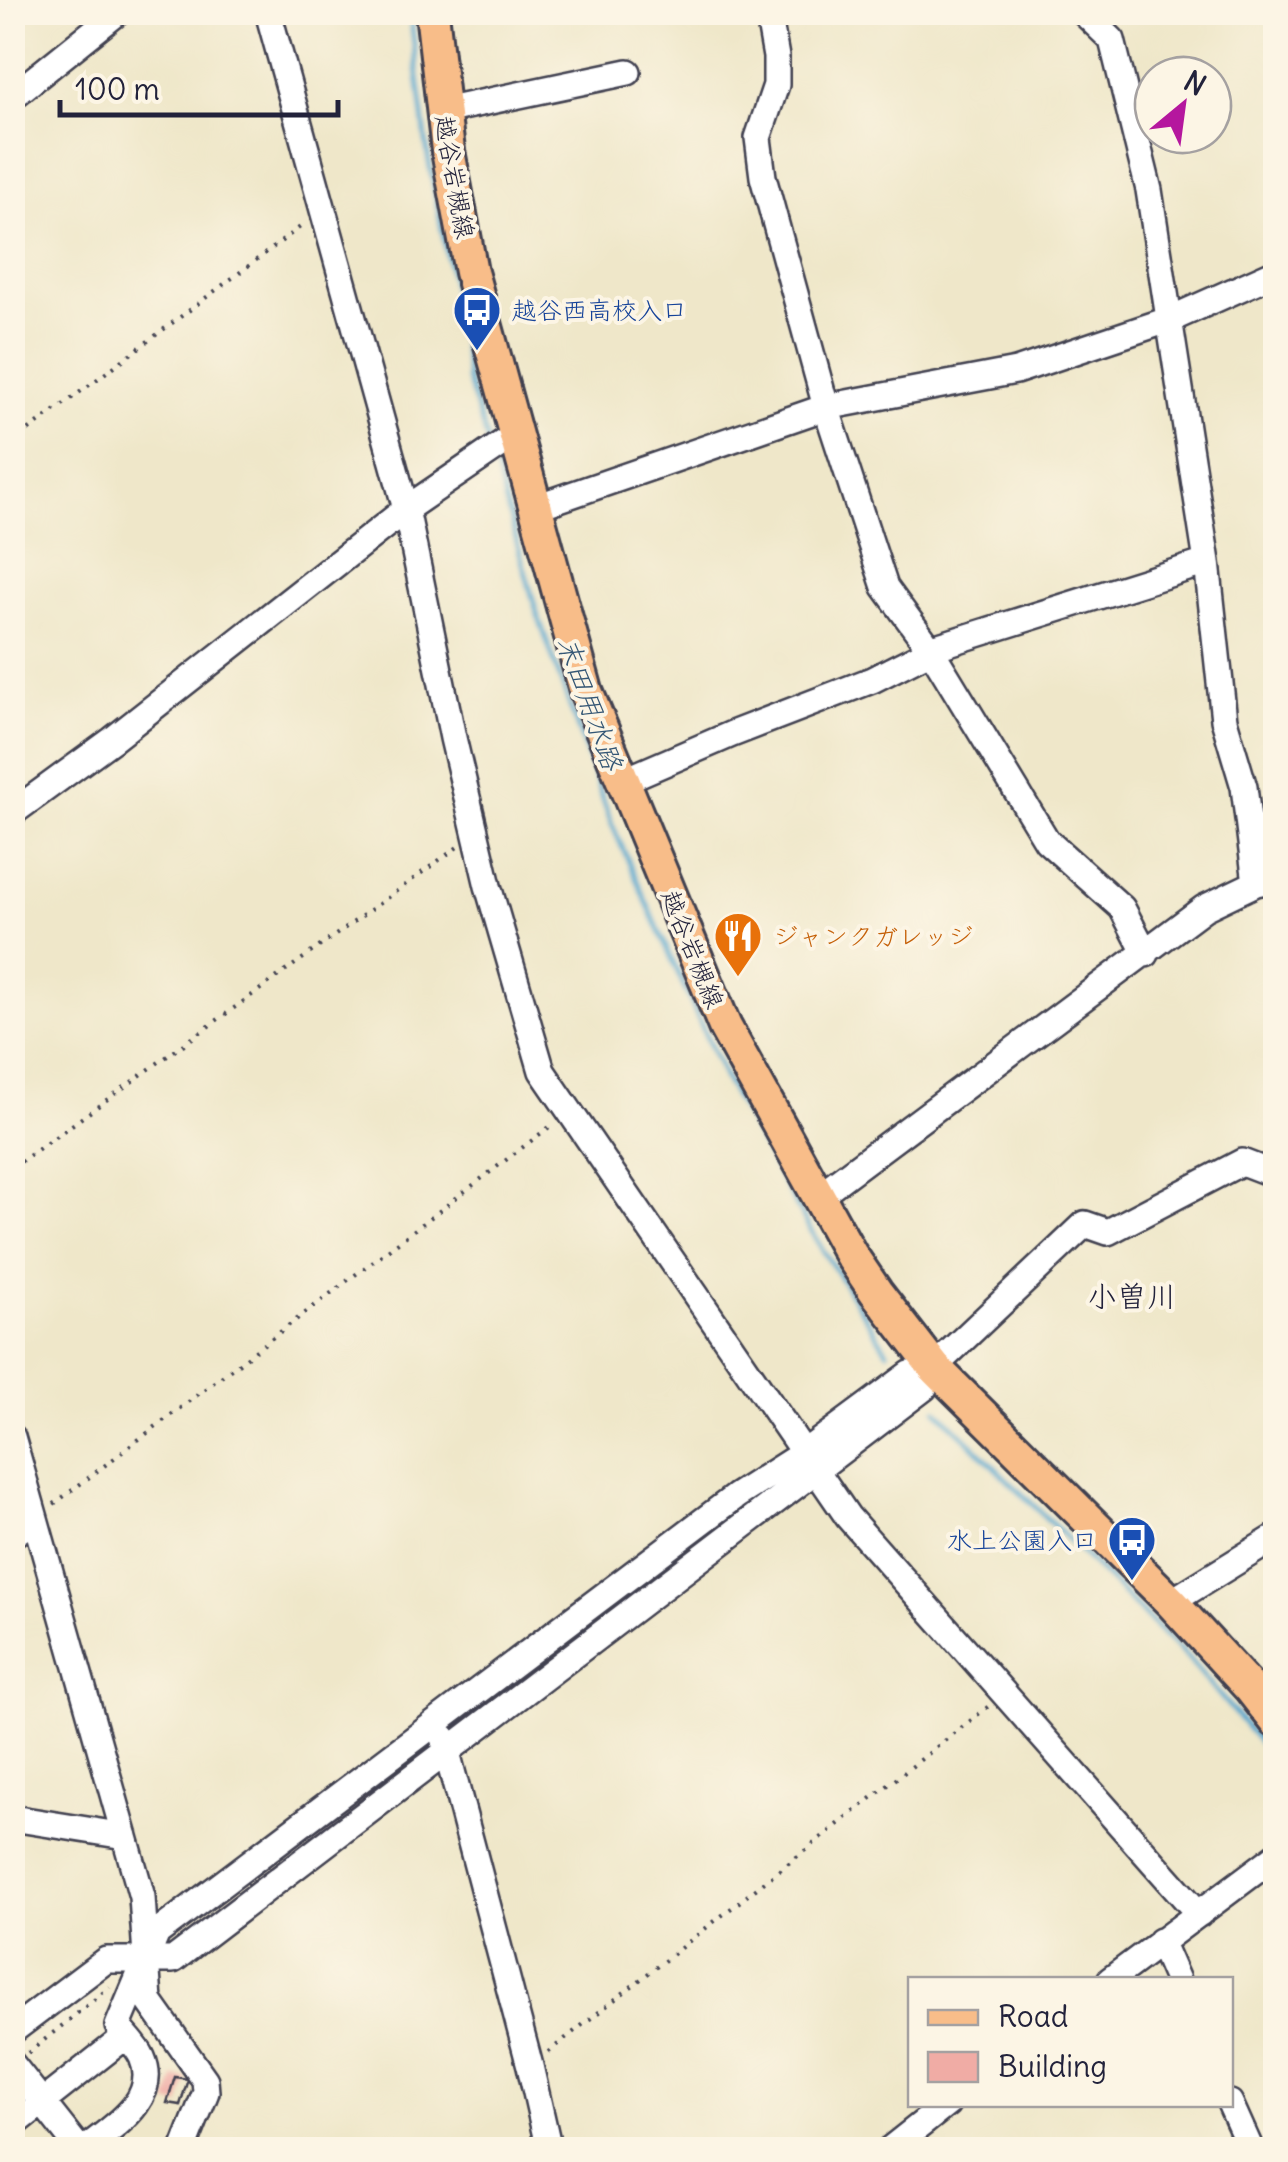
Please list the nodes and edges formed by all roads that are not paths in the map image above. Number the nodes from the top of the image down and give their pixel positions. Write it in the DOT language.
graph roads {
  1 [pos="118,12"];
  2 [pos="268,12"];
  3 [pos="432,12"];
  4 [pos="768,12"];
  5 [pos="1083,12"];
  6 [pos="1107,12"];
  7 [pos="1112,40"];
  8 [pos="628,72"];
  9 [pos="12,97"];
  10 [pos="443,111"];
  11 [pos="1276,272"];
  12 [pos="1171,319"];
  13 [pos="826,406"];
  14 [pos="498,445"];
  15 [pos="536,507"];
  16 [pos="406,510"];
  17 [pos="1207,562"];
  18 [pos="932,650"];
  19 [pos="623,781"];
  20 [pos="12,813"];
  21 [pos="1266,881"];
  22 [pos="1146,954"];
  23 [pos="1276,1175"];
  24 [pos="817,1197"];
  25 [pos="934,1367"];
  26 [pos="12,1437"];
  27 [pos="809,1463"];
  28 [pos="35,1519"];
  29 [pos="12,1535"];
  30 [pos="1276,1537"];
  31 [pos="1171,1602"];
  32 [pos="1276,1721"];
  33 [pos="439,1722"];
  34 [pos="447,1751"];
  35 [pos="12,1818"];
  36 [pos="125,1836"];
  37 [pos="1276,1856"];
  38 [pos="1199,1914"];
  39 [pos="1160,1941"];
  40 [pos="145,1959"];
  41 [pos="1114,1977"];
  42 [pos="1176,1977"];
  43 [pos="12,2031"];
  44 [pos="126,2036"];
  45 [pos="13,2064"];
  46 [pos="43,2103"];
  47 [pos="943,2107"];
  48 [pos="1232,2107"];
  49 [pos="12,2126"];
  50 [pos="82,2150"];
  51 [pos="183,2150"];
  52 [pos="549,2150"];
  53 [pos="889,2150"];
  54 [pos="1251,2150"];
  1 -- 9 [label="street"];
  2 -- 16 [label="street"];
  3 -- 10 [label="main road, 越谷岩槻線"];
  4 -- 13 [label="street"];
  5 -- 7 [label="street"];
  6 -- 7 [label="street"];
  7 -- 12 [label="street"];
  8 -- 10 [label="street"];
  10 -- 14 [label="main road, 越谷岩槻線"];
  11 -- 12 [label="street"];
  12 -- 13 [label="street"];
  12 -- 17 [label="street"];
  13 -- 15 [label="street"];
  13 -- 18 [label="street"];
  14 -- 15 [label="main road, 越谷岩槻線"];
  14 -- 16 [label="street"];
  15 -- 19 [label="main road, 越谷岩槻線"];
  16 -- 20 [label="street"];
  16 -- 27 [label="street"];
  17 -- 18 [label="street"];
  17 -- 21 [label="street"];
  18 -- 19 [label="street"];
  18 -- 22 [label="street"];
  19 -- 24 [label="main road, 越谷岩槻線"];
  21 -- 22 [label="street"];
  22 -- 24 [label="street"];
  23 -- 25 [label="street"];
  24 -- 25 [label="main road, 越谷岩槻線"];
  25 -- 27 [label="street"];
  25 -- 31 [label="main road, 越谷岩槻線"];
  26 -- 28 [label="street"];
  27 -- 33 [label="street"];
  27 -- 34 [label="street"];
  27 -- 38 [label="street"];
  28 -- 29 [label="street"];
  28 -- 36 [label="street"];
  30 -- 31 [label="street"];
  31 -- 32 [label="main road, 越谷岩槻線"];
  33 -- 34 [label="street"];
  33 -- 40 [label="street"];
  34 -- 40 [label="street"];
  34 -- 52 [label="street"];
  35 -- 36 [label="street"];
  36 -- 40 [label="street"];
  37 -- 38 [label="street"];
  38 -- 39 [label="street"];
  39 -- 41 [label="street"];
  39 -- 42 [label="street"];
  40 -- 43 [label="street"];
  40 -- 44 [label="street"];
  40 -- 51 [label="street"];
  44 -- 46 [label="street"];
  44 -- 50 [label="street"];
  45 -- 46 [label="street"];
  46 -- 49 [label="street"];
  46 -- 50 [label="street"];
  47 -- 53 [label="street"];
  48 -- 54 [label="street"];
}
